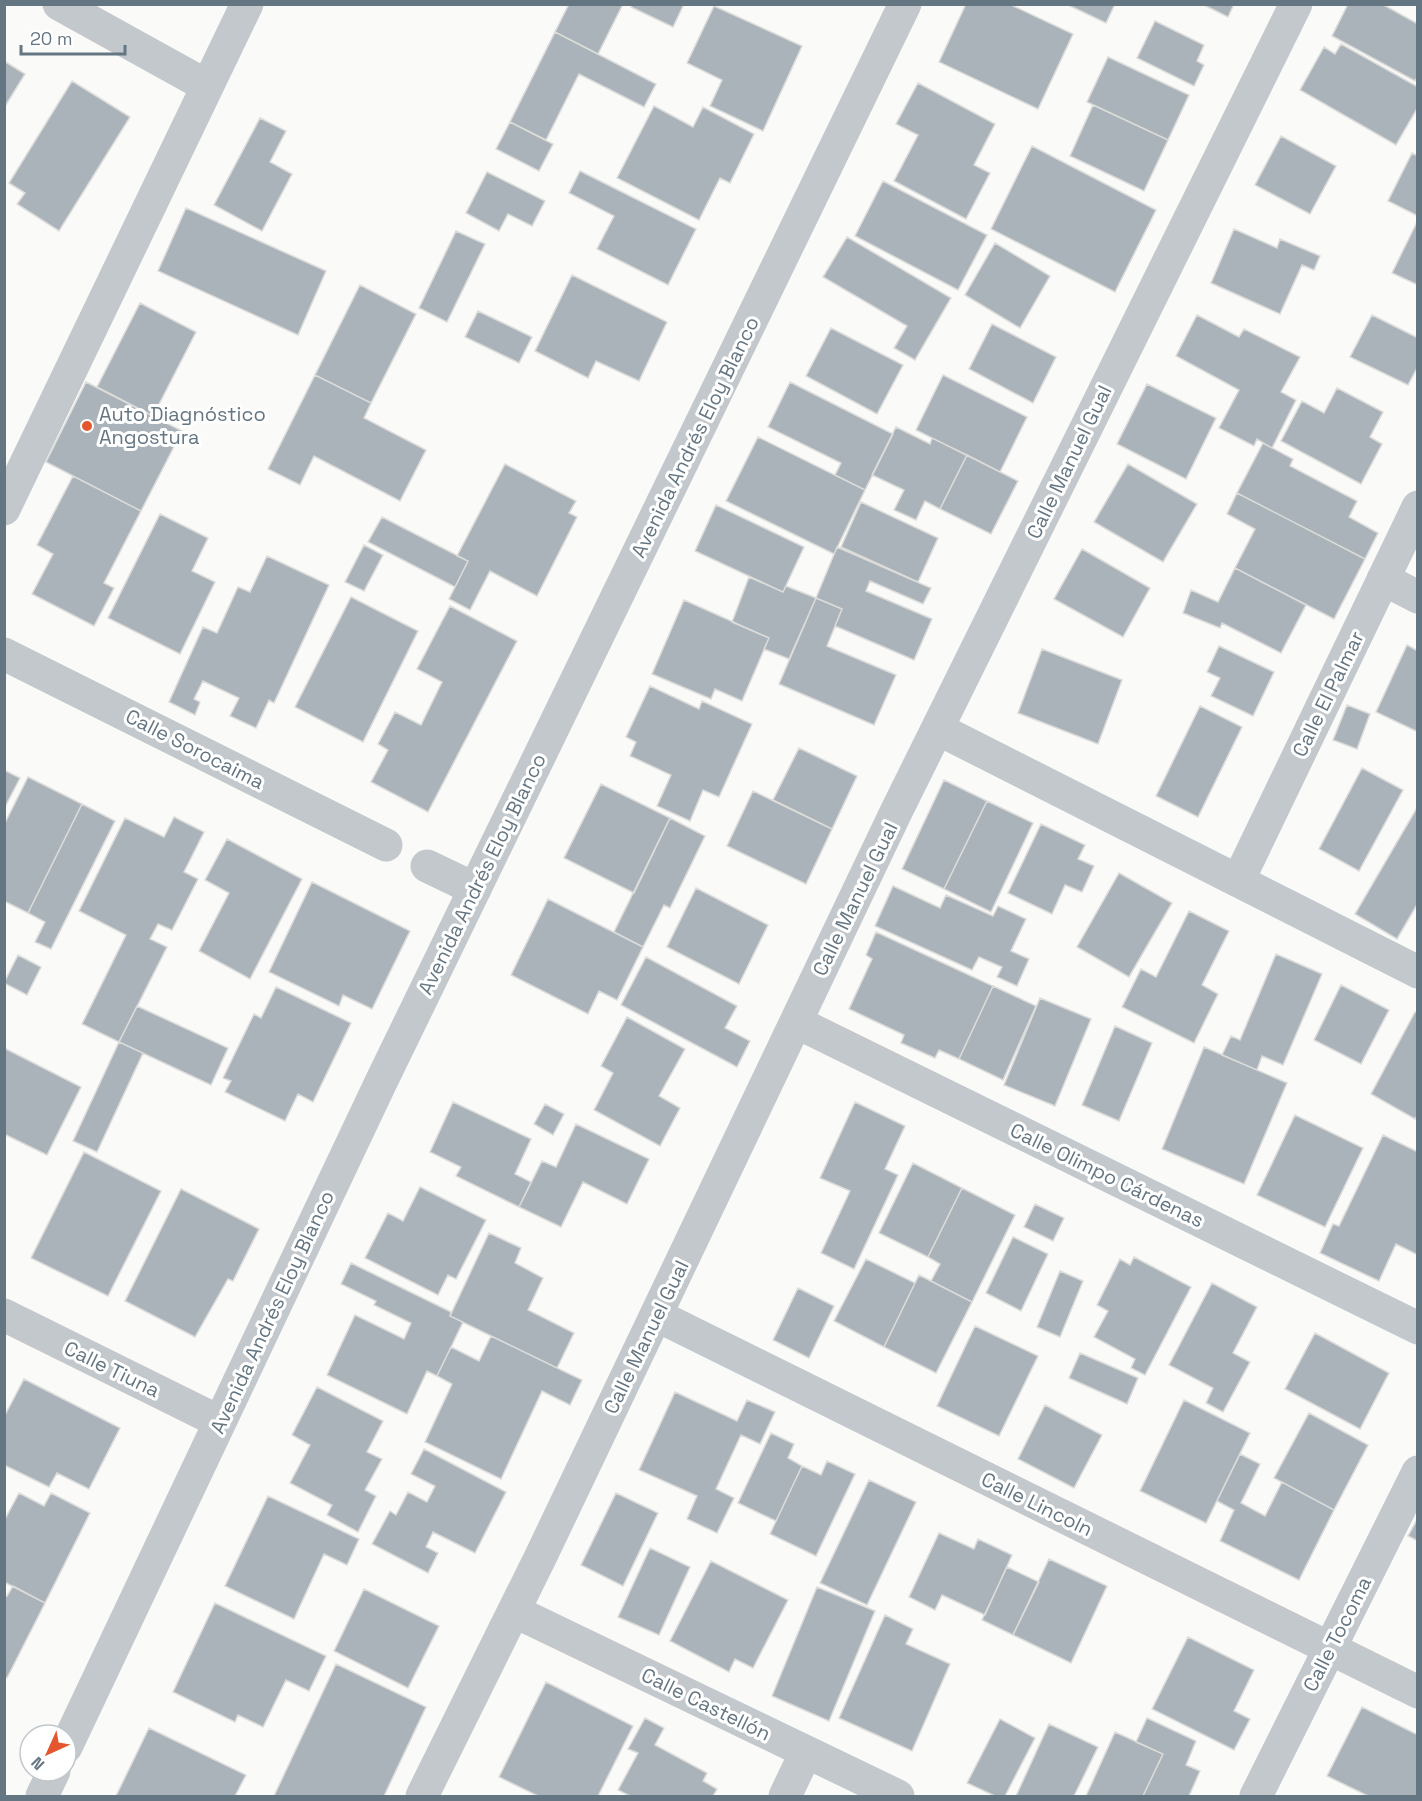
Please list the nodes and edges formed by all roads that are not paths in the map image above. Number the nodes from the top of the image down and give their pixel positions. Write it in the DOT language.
graph roads {
  1 [pos="59,4"];
  2 [pos="247,4"];
  3 [pos="905,4"];
  4 [pos="1296,4"];
  5 [pos="207,86"];
  6 [pos="1418,507"];
  7 [pos="4,509"];
  8 [pos="1383,579"];
  9 [pos="1418,597"];
  10 [pos="4,654"];
  11 [pos="938,729"];
  12 [pos="386,845"];
  13 [pos="427,866"];
  14 [pos="1238,881"];
  15 [pos="475,890"];
  16 [pos="1418,972"];
  17 [pos="796,1022"];
  18 [pos="4,1315"];
  19 [pos="656,1315"];
  20 [pos="1418,1328"];
  21 [pos="220,1422"];
  22 [pos="1418,1472"];
  23 [pos="514,1611"];
  24 [pos="1329,1649"];
  25 [pos="1418,1692"];
  26 [pos="77,1723"];
  27 [pos="806,1752"];
  28 [pos="48,1783"];
  29 [pos="42,1797"];
  30 [pos="422,1797"];
  31 [pos="785,1797"];
  32 [pos="898,1797"];
  33 [pos="1256,1797"];
  1 -- 5 [label="street"];
  2 -- 5 [label="street"];
  3 -- 15 [label="street, Avenida Andrés Eloy Blanco"];
  4 -- 11 [label="street, Calle Manuel Gual"];
  5 -- 7 [label="street"];
  6 -- 8 [label="street, Calle El Palmar"];
  8 -- 9 [label="street"];
  8 -- 14 [label="street, Calle El Palmar"];
  10 -- 12 [label="street, Calle Sorocaima"];
  11 -- 14 [label="street"];
  11 -- 17 [label="street, Calle Manuel Gual"];
  13 -- 15 [label="street"];
  14 -- 16 [label="street"];
  15 -- 21 [label="street, Avenida Andrés Eloy Blanco"];
  17 -- 19 [label="street, Calle Manuel Gual"];
  17 -- 20 [label="street, Calle Olimpo Cárdenas"];
  18 -- 21 [label="street, Calle Tiuna"];
  19 -- 23 [label="street, Calle Manuel Gual"];
  19 -- 24 [label="street, Calle Lincoln"];
  21 -- 26 [label="street, Avenida Andrés Eloy Blanco"];
  22 -- 24 [label="street, Calle Tocoma"];
  23 -- 27 [label="street, Calle Castellón"];
  23 -- 30 [label="street, Calle Manuel Gual"];
  24 -- 25 [label="street, Calle Lincoln"];
  24 -- 33 [label="street, Calle Tocoma"];
  27 -- 31 [label="street"];
  27 -- 32 [label="street, Calle Castellón"];
  28 -- 29 [label="street"];
}
